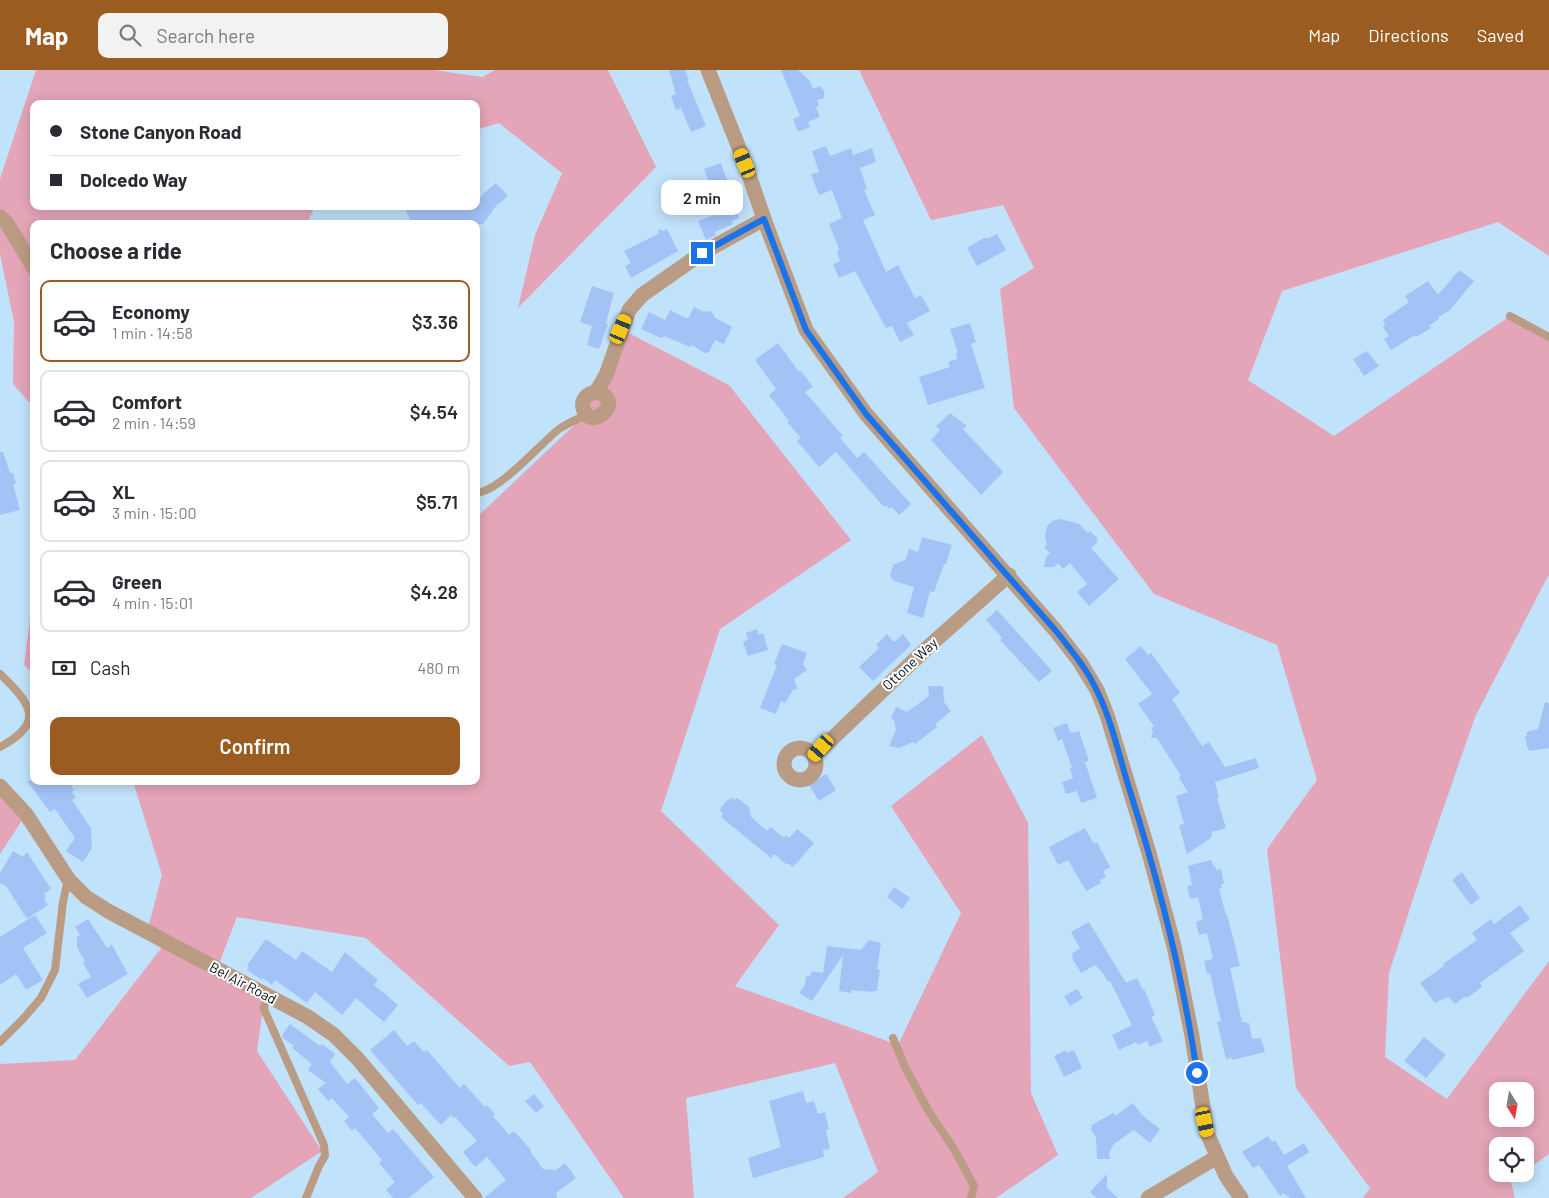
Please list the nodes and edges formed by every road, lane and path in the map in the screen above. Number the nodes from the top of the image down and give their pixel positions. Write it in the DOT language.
graph roads {
  1 [pos="708,70"];
  2 [pos="0,217"];
  3 [pos="764,219"];
  4 [pos="30,261"];
  5 [pos="1510,316"];
  6 [pos="1549,337"];
  7 [pos="586,414"];
  8 [pos="480,492"];
  9 [pos="1009,575"];
  10 [pos="0,674"];
  11 [pos="0,747"];
  12 [pos="814,756"];
  13 [pos="0,786"];
  14 [pos="68,879"];
  15 [pos="266,995"];
  16 [pos="893,1038"];
  17 [pos="0,1042"];
  18 [pos="1217,1157"];
  19 [pos="306,1198"];
  20 [pos="476,1198"];
  21 [pos="972,1198"];
  22 [pos="1148,1198"];
  23 [pos="1241,1198"];
  1 -- 3 [label="street"];
  2 -- 4 [label="street"];
  3 -- 7 [label="street"];
  3 -- 9 [label="street"];
  5 -- 6 [label="lane"];
  7 -- 8 [label="lane"];
  9 -- 12 [label="street, Ottone Way"];
  9 -- 18 [label="street"];
  10 -- 11 [label="lane"];
  13 -- 14 [label="street, Bel Air Road"];
  14 -- 15 [label="street, Bel Air Road"];
  14 -- 17 [label="lane"];
  15 -- 19 [label="lane"];
  15 -- 20 [label="street, Bel Air Road"];
  16 -- 21 [label="lane"];
  18 -- 22 [label="street"];
  18 -- 23 [label="street"];
}
